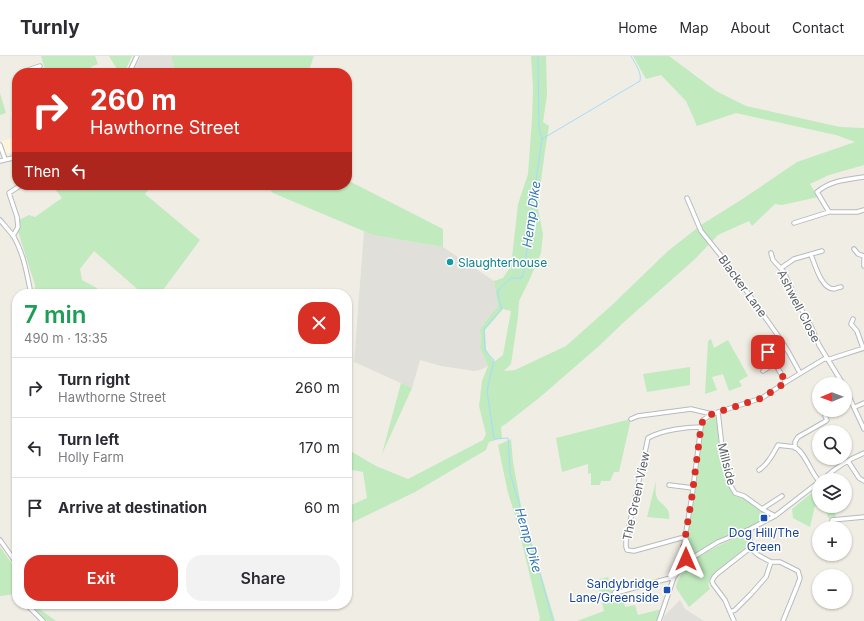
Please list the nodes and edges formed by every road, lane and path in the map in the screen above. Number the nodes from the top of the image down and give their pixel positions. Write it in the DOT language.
graph roads {
  1 [pos="137,56"];
  2 [pos="40,66"];
  3 [pos="34,68"];
  4 [pos="131,68"];
  5 [pos="0,145"];
  6 [pos="12,158"];
  7 [pos="5,159"];
  8 [pos="0,161"];
  9 [pos="864,177"];
  10 [pos="14,190"];
  11 [pos="687,198"];
  12 [pos="864,210"];
  13 [pos="828,212"];
  14 [pos="0,220"];
  15 [pos="794,223"];
  16 [pos="13,236"];
  17 [pos="854,249"];
  18 [pos="822,251"];
  19 [pos="771,253"];
  20 [pos="811,255"];
  21 [pos="864,257"];
  22 [pos="864,266"];
  23 [pos="781,268"];
  24 [pos="841,287"];
  25 [pos="30,289"];
  26 [pos="853,319"];
  27 [pos="863,348"];
  28 [pos="768,352"];
  29 [pos="827,359"];
  30 [pos="775,364"];
  31 [pos="763,371"];
  32 [pos="800,374"];
  33 [pos="839,377"];
  34 [pos="786,382"];
  35 [pos="852,401"];
  36 [pos="864,403"];
  37 [pos="855,407"];
  38 [pos="718,412"];
  39 [pos="712,414"];
  40 [pos="825,417"];
  41 [pos="630,419"];
  42 [pos="701,427"];
  43 [pos="864,429"];
  44 [pos="795,448"];
  45 [pos="864,453"];
  46 [pos="852,459"];
  47 [pos="842,465"];
  48 [pos="851,465"];
  49 [pos="759,470"];
  50 [pos="813,473"];
  51 [pos="830,473"];
  52 [pos="864,481"];
  53 [pos="669,485"];
  54 [pos="812,487"];
  55 [pos="693,488"];
  56 [pos="782,496"];
  57 [pos="762,509"];
  58 [pos="775,516"];
  59 [pos="864,517"];
  60 [pos="830,521"];
  61 [pos="750,529"];
  62 [pos="686,538"];
  63 [pos="0,540"];
  64 [pos="750,548"];
  65 [pos="12,557"];
  66 [pos="687,561"];
  67 [pos="771,562"];
  68 [pos="674,577"];
  69 [pos="618,592"];
  70 [pos="31,609"];
  71 [pos="730,612"];
  72 [pos="43,621"];
  73 [pos="660,621"];
  74 [pos="734,621"];
  75 [pos="783,621"];
  1 -- 4 [label="street"];
  2 -- 3 [label="street"];
  5 -- 7 [label="street"];
  6 -- 7 [label="street"];
  7 -- 8 [label="street"];
  9 -- 13 [label="street"];
  10 -- 16 [label="street"];
  11 -- 32 [label="street, Blacker Lane"];
  12 -- 13 [label="street"];
  13 -- 15 [label="street"];
  14 -- 16 [label="street"];
  16 -- 25 [label="street"];
  17 -- 21 [label="street"];
  18 -- 20 [label="street"];
  19 -- 23 [label="street, Ashwell Close"];
  20 -- 23 [label="street"];
  20 -- 24 [label="street"];
  21 -- 22 [label="street"];
  23 -- 29 [label="street, Ashwell Close"];
  26 -- 27 [label="street"];
  27 -- 29 [label="street"];
  28 -- 30 [label="street"];
  29 -- 32 [label="street"];
  29 -- 33 [label="street, Ashwell Close"];
  30 -- 31 [label="street"];
  30 -- 34 [label="street"];
  32 -- 34 [label="street"];
  34 -- 38 [label="street"];
  35 -- 37 [label="street"];
  36 -- 37 [label="street"];
  37 -- 43 [label="street"];
  38 -- 39 [label="street"];
  38 -- 57 [label="street, Millside"];
  39 -- 41 [label="street"];
  39 -- 42 [label="street"];
  40 -- 44 [label="street"];
  42 -- 55 [label="street"];
  42 -- 62 [label="street, The Green View"];
  44 -- 49 [label="street"];
  44 -- 50 [label="street"];
  45 -- 46 [label="street"];
  47 -- 51 [label="street"];
  48 -- 52 [label="street"];
  53 -- 55 [label="street"];
  54 -- 58 [label="street"];
  55 -- 62 [label="street"];
  56 -- 57 [label="street"];
  57 -- 58 [label="street, Millside"];
  58 -- 61 [label="street"];
  59 -- 60 [label="street"];
  61 -- 64 [label="street"];
  61 -- 66 [label="street"];
  62 -- 66 [label="street"];
  63 -- 65 [label="street"];
  64 -- 67 [label="street"];
  64 -- 71 [label="street"];
  66 -- 68 [label="street"];
  67 -- 71 [label="street"];
  67 -- 75 [label="street"];
  68 -- 69 [label="street"];
  68 -- 73 [label="street"];
  70 -- 72 [label="street"];
  71 -- 74 [label="street"];
}
